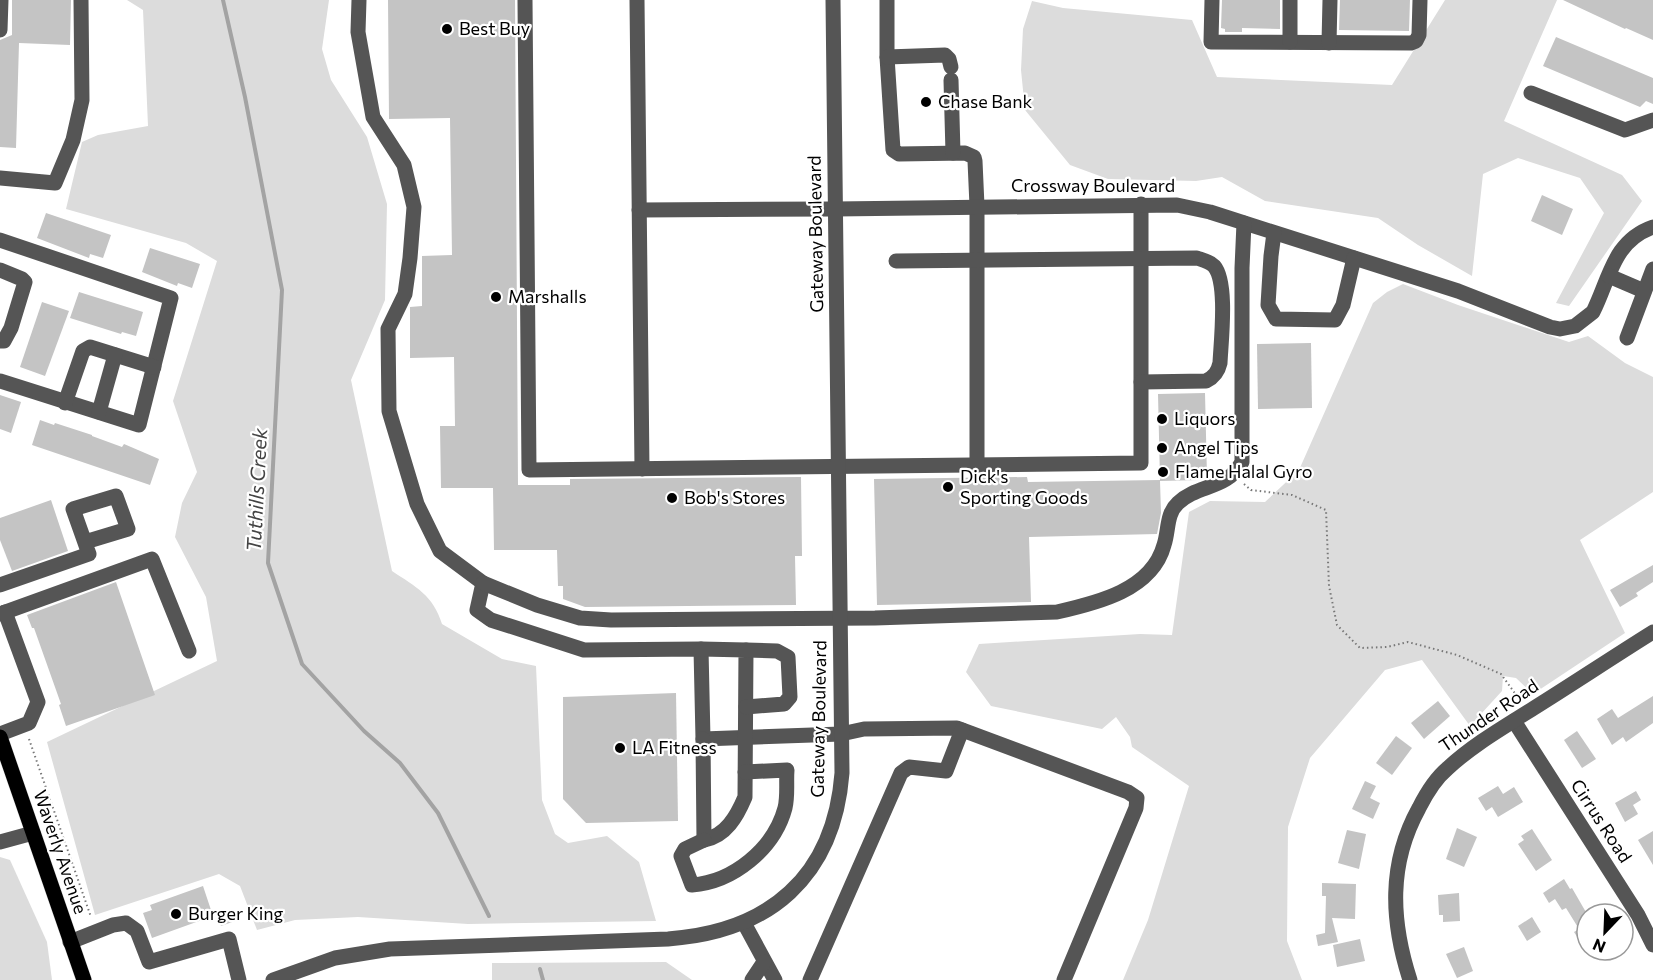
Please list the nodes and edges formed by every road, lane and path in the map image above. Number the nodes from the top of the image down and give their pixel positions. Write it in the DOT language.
graph roads {
  1 [pos="1,0"];
  2 [pos="81,0"];
  3 [pos="359,0"];
  4 [pos="525,0"];
  5 [pos="637,0"];
  6 [pos="833,0"];
  7 [pos="886,0"];
  8 [pos="1212,0"];
  9 [pos="1290,0"];
  10 [pos="1330,0"];
  11 [pos="1420,0"];
  12 [pos="0,30"];
  13 [pos="1290,42"];
  14 [pos="1329,43"];
  15 [pos="887,57"];
  16 [pos="1531,93"];
  17 [pos="1653,120"];
  18 [pos="953,153"];
  19 [pos="0,178"];
  20 [pos="1141,204"];
  21 [pos="977,206"];
  22 [pos="835,209"];
  23 [pos="639,210"];
  24 [pos="1244,223"];
  25 [pos="1653,227"];
  26 [pos="1274,233"];
  27 [pos="0,240"];
  28 [pos="1354,258"];
  29 [pos="1141,259"];
  30 [pos="896,261"];
  31 [pos="976,261"];
  32 [pos="1653,269"];
  33 [pos="0,270"];
  34 [pos="1609,276"];
  35 [pos="1644,291"];
  36 [pos="7,316"];
  37 [pos="1627,338"];
  38 [pos="0,341"];
  39 [pos="116,355"];
  40 [pos="154,367"];
  41 [pos="0,381"];
  42 [pos="1141,382"];
  43 [pos="65,403"];
  44 [pos="99,412"];
  45 [pos="977,464"];
  46 [pos="838,466"];
  47 [pos="642,468"];
  48 [pos="1232,475"];
  49 [pos="85,542"];
  50 [pos="483,583"];
  51 [pos="0,585"];
  52 [pos="2,613"];
  53 [pos="840,618"];
  54 [pos="1653,632"];
  55 [pos="701,650"];
  56 [pos="746,650"];
  57 [pos="189,651"];
  58 [pos="1521,701"];
  59 [pos="746,707"];
  60 [pos="1514,721"];
  61 [pos="963,730"];
  62 [pos="841,734"];
  63 [pos="0,735"];
  64 [pos="746,738"];
  65 [pos="29,739"];
  66 [pos="703,740"];
  67 [pos="746,772"];
  68 [pos="33,833"];
  69 [pos="704,840"];
  70 [pos="0,842"];
  71 [pos="93,922"];
  72 [pos="744,923"];
  73 [pos="70,942"];
  74 [pos="1653,945"];
  75 [pos="764,962"];
  76 [pos="84,980"];
  77 [pos="239,980"];
  78 [pos="273,980"];
  79 [pos="752,980"];
  80 [pos="775,980"];
  81 [pos="810,980"];
  82 [pos="1064,980"];
  83 [pos="1410,980"];
  1 -- 12 [label="street"];
  2 -- 19 [label="street"];
  3 -- 50 [label="street"];
  4 -- 47 [label="street"];
  5 -- 23 [label="street"];
  6 -- 22 [label="street, Gateway Boulevard"];
  7 -- 15 [label="street"];
  8 -- 13 [label="street"];
  9 -- 13 [label="street"];
  10 -- 14 [label="street"];
  11 -- 14 [label="street"];
  13 -- 14 [label="street"];
  15 -- 18 [label="street"];
  15 -- 18 [label="street"];
  16 -- 17 [label="street"];
  18 -- 21 [label="street"];
  20 -- 21 [label="street, Crossway Boulevard"];
  20 -- 24 [label="street, Crossway Boulevard"];
  20 -- 29 [label="street"];
  21 -- 22 [label="street, Crossway Boulevard"];
  21 -- 31 [label="street"];
  22 -- 23 [label="street, Crossway Boulevard"];
  22 -- 46 [label="street, Gateway Boulevard"];
  23 -- 47 [label="street"];
  24 -- 26 [label="street, Crossway Boulevard"];
  24 -- 48 [label="street"];
  25 -- 34 [label="street, Crossway Boulevard"];
  26 -- 28 [label="street, Crossway Boulevard"];
  26 -- 28 [label="street"];
  27 -- 40 [label="street"];
  28 -- 34 [label="street, Crossway Boulevard"];
  29 -- 31 [label="street"];
  29 -- 42 [label="street"];
  29 -- 42 [label="street"];
  30 -- 31 [label="street"];
  31 -- 45 [label="street"];
  32 -- 35 [label="street"];
  33 -- 36 [label="street"];
  34 -- 35 [label="street"];
  35 -- 37 [label="street"];
  36 -- 38 [label="street"];
  39 -- 40 [label="street"];
  39 -- 43 [label="street"];
  39 -- 44 [label="street"];
  40 -- 44 [label="street"];
  41 -- 43 [label="street"];
  42 -- 45 [label="street"];
  43 -- 44 [label="street"];
  45 -- 46 [label="street"];
  46 -- 47 [label="street"];
  46 -- 53 [label="street, Gateway Boulevard"];
  48 -- 53 [label="street"];
  48 -- 58 [label="path"];
  49 -- 51 [label="street"];
  50 -- 53 [label="street"];
  50 -- 55 [label="street"];
  52 -- 57 [label="street"];
  52 -- 63 [label="street"];
  53 -- 62 [label="street, Gateway Boulevard"];
  54 -- 60 [label="street, Thunder Road"];
  55 -- 56 [label="street"];
  55 -- 66 [label="street"];
  56 -- 59 [label="street"];
  56 -- 59 [label="street"];
  59 -- 64 [label="street"];
  60 -- 74 [label="street, Cirrus Road"];
  60 -- 83 [label="street, Thunder Road"];
  61 -- 62 [label="street"];
  61 -- 81 [label="street"];
  61 -- 82 [label="street"];
  62 -- 64 [label="street"];
  62 -- 72 [label="street, Gateway Boulevard"];
  63 -- 68 [label="main road, Waverly Avenue"];
  64 -- 66 [label="street"];
  64 -- 67 [label="street"];
  65 -- 71 [label="path"];
  66 -- 69 [label="street"];
  67 -- 69 [label="street"];
  67 -- 69 [label="street"];
  68 -- 70 [label="street"];
  68 -- 73 [label="main road, Waverly Avenue"];
  72 -- 75 [label="street"];
  72 -- 78 [label="street, Gateway Boulevard"];
  73 -- 76 [label="main road, Waverly Avenue"];
  73 -- 77 [label="street"];
  75 -- 79 [label="street"];
  75 -- 80 [label="street"];
}
